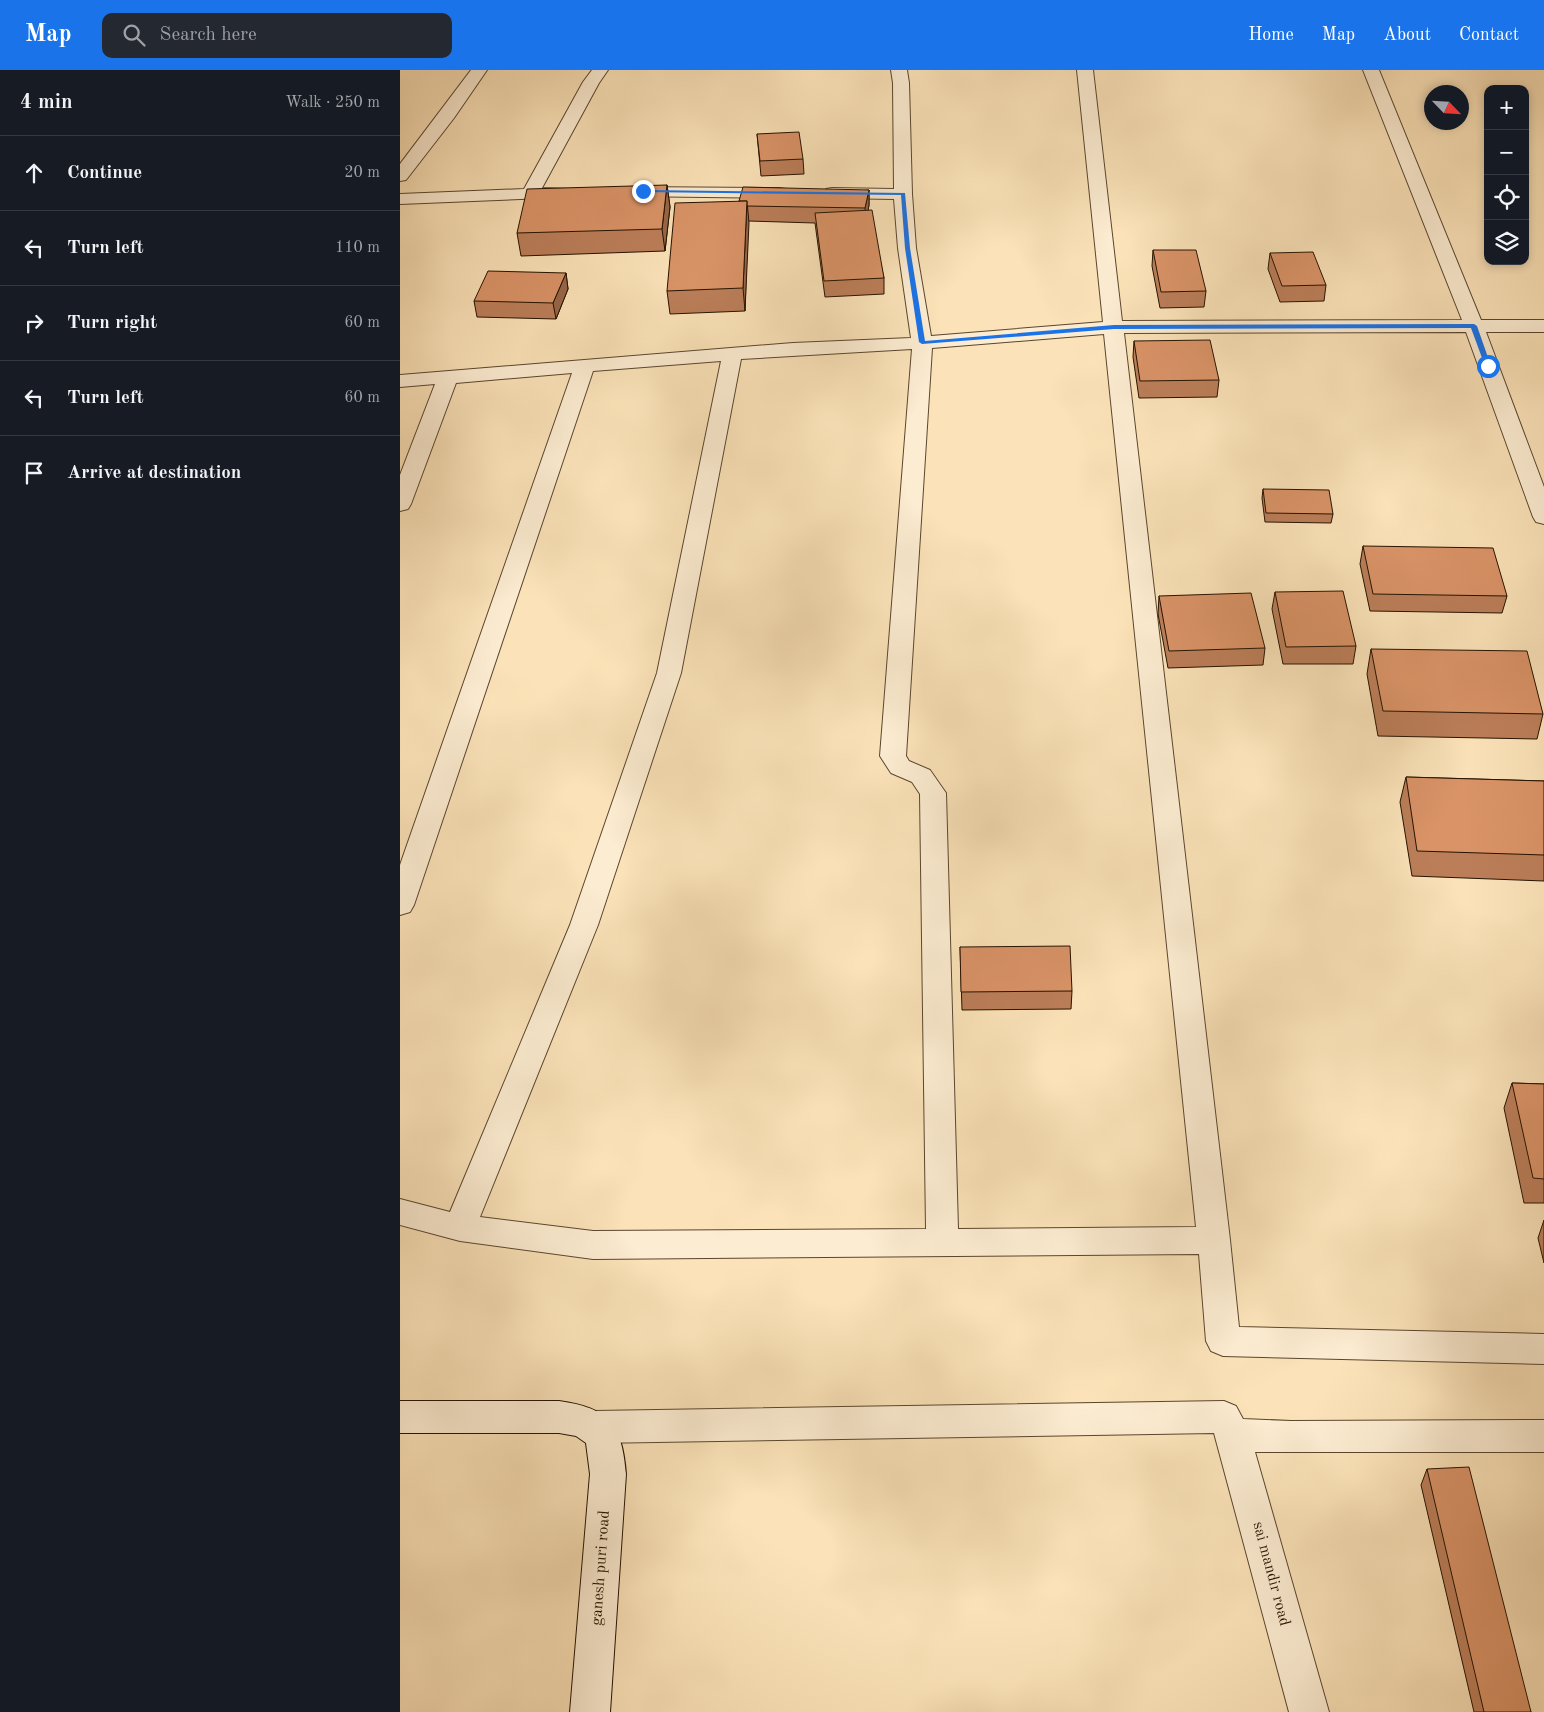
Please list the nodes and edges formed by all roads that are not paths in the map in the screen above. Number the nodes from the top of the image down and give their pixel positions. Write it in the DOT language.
graph roads {
  1 [pos="479,70"];
  2 [pos="600,70"];
  3 [pos="899,70"];
  4 [pos="1085,70"];
  5 [pos="1371,70"];
  6 [pos="400,176"];
  7 [pos="615,192"];
  8 [pos="577,193"];
  9 [pos="793,193"];
  10 [pos="813,193"];
  11 [pos="530,194"];
  12 [pos="903,194"];
  13 [pos="400,198"];
  14 [pos="1474,326"];
  15 [pos="1544,326"];
  16 [pos="1114,327"];
  17 [pos="922,342"];
  18 [pos="732,354"];
  19 [pos="585,366"];
  20 [pos="448,377"];
  21 [pos="400,381"];
  22 [pos="400,504"];
  23 [pos="1544,517"];
  24 [pos="400,904"];
  25 [pos="400,1212"];
  26 [pos="460,1228"];
  27 [pos="1214,1240"];
  28 [pos="942,1241"];
  29 [pos="1544,1349"];
  30 [pos="400,1417"];
  31 [pos="595,1427"];
  32 [pos="1233,1435"];
  33 [pos="1544,1436"];
  34 [pos="590,1712"];
  35 [pos="1309,1712"];
  1 -- 6 [label="street"];
  2 -- 11 [label="street"];
  3 -- 12 [label="street"];
  4 -- 16 [label="street"];
  5 -- 14 [label="street"];
  7 -- 9 [label="street"];
  8 -- 11 [label="street"];
  10 -- 12 [label="street"];
  11 -- 13 [label="street"];
  12 -- 17 [label="street"];
  14 -- 15 [label="street"];
  14 -- 16 [label="street"];
  14 -- 23 [label="street"];
  16 -- 17 [label="street"];
  16 -- 27 [label="street"];
  17 -- 18 [label="street"];
  17 -- 28 [label="street"];
  18 -- 19 [label="street"];
  18 -- 26 [label="street"];
  19 -- 20 [label="street"];
  19 -- 24 [label="street"];
  20 -- 21 [label="street"];
  20 -- 22 [label="street"];
  25 -- 26 [label="street"];
  26 -- 28 [label="street"];
  27 -- 28 [label="street"];
  27 -- 29 [label="street"];
  30 -- 31 [label="street"];
  31 -- 32 [label="street"];
  31 -- 34 [label="street, ganesh puri road"];
  32 -- 33 [label="street"];
  32 -- 35 [label="street, sai mandir road"];
}
